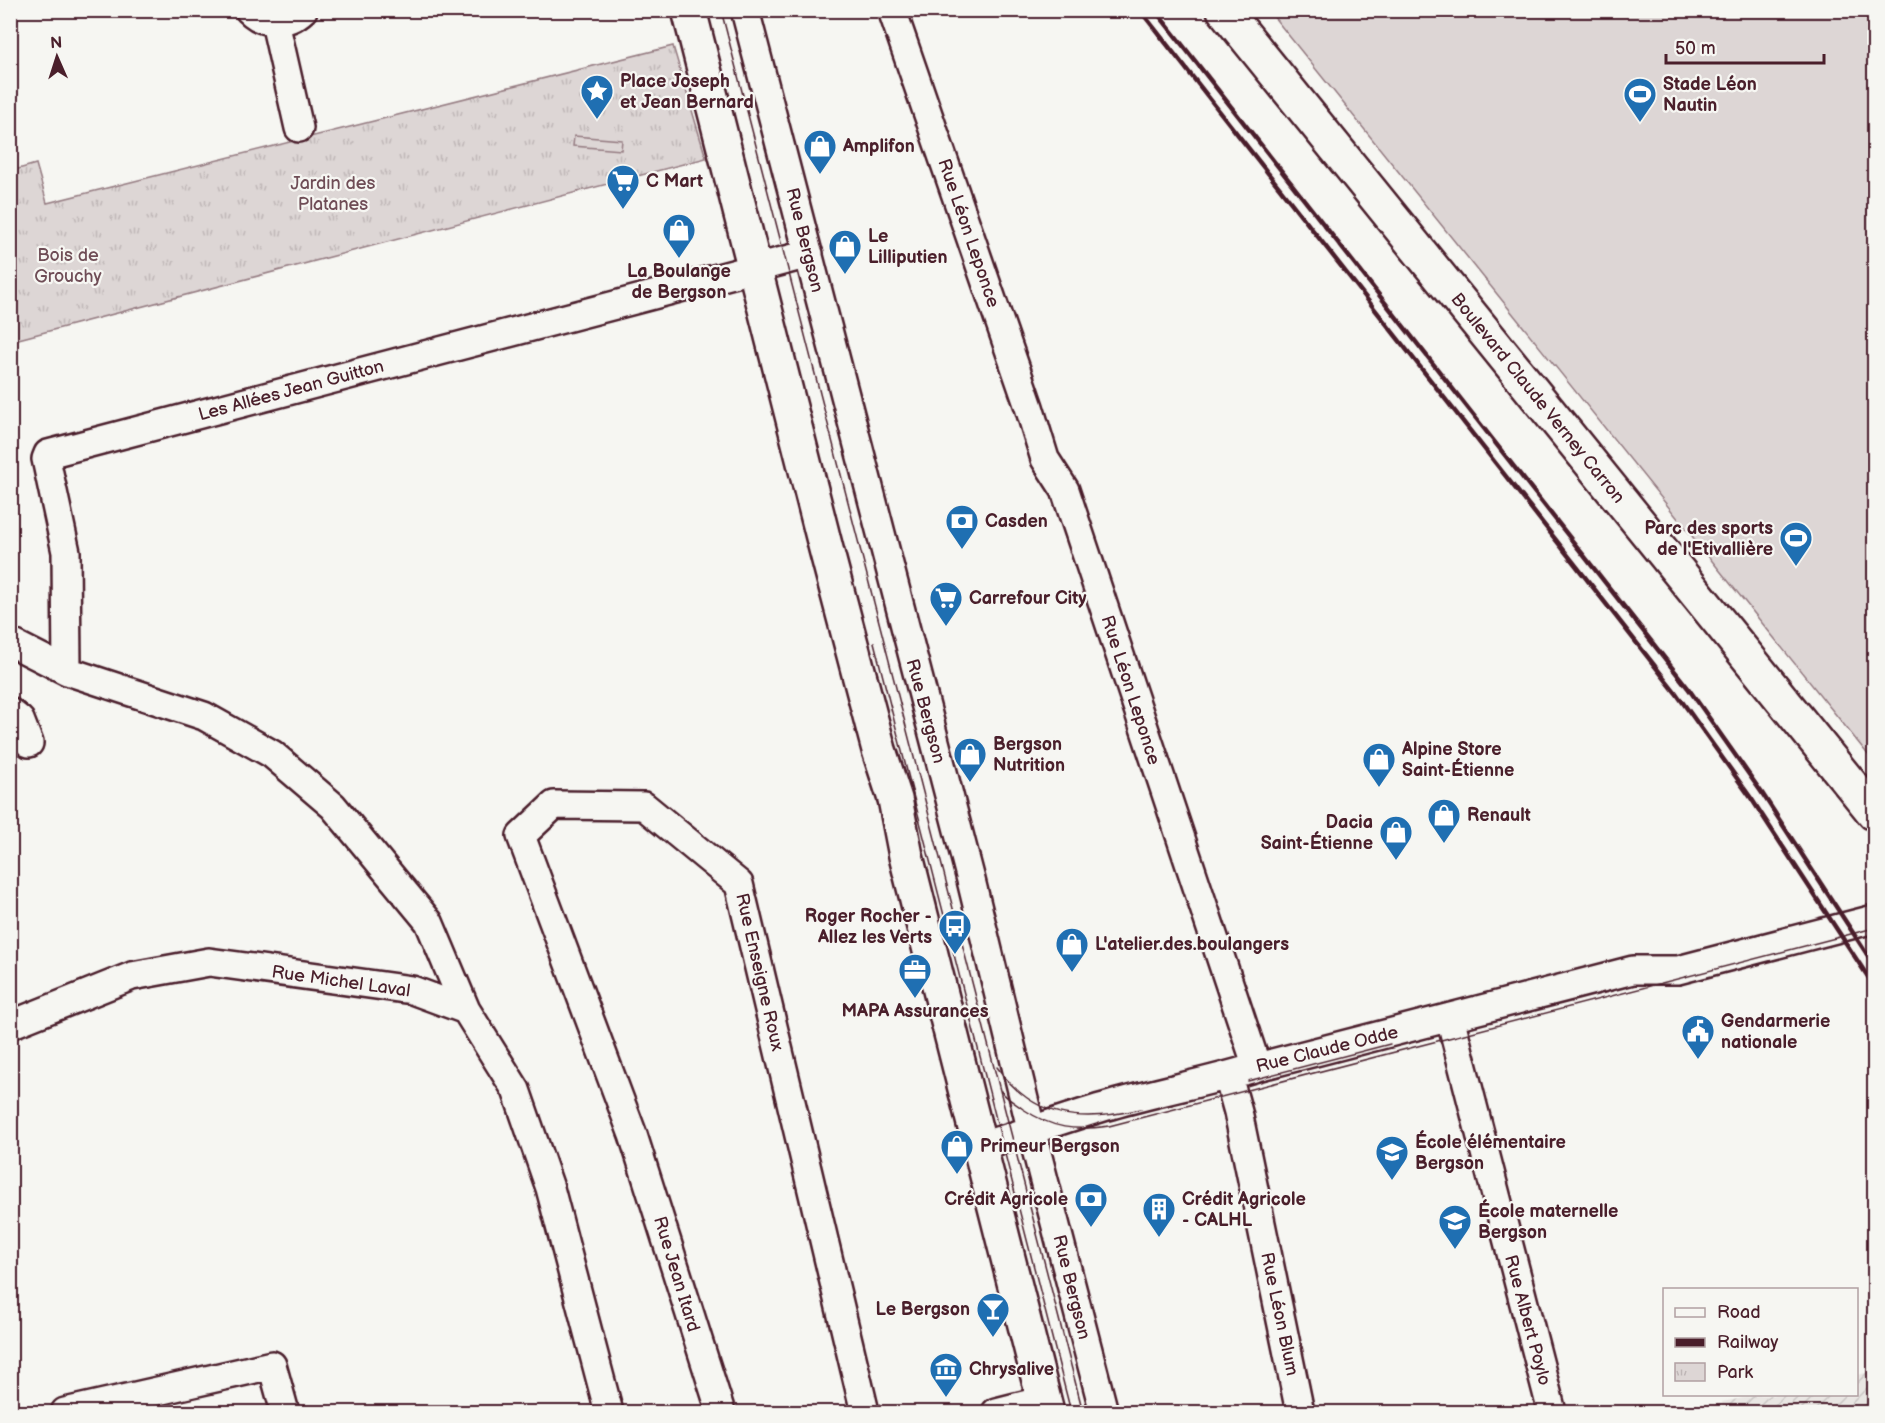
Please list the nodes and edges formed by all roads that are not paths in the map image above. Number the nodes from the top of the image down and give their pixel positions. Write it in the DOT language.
graph roads {
  1 [pos="249,10"];
  2 [pos="303,10"];
  3 [pos="689,10"];
  4 [pos="745,10"];
  5 [pos="892,10"];
  6 [pos="1224,10"];
  7 [pos="275,22"];
  8 [pos="299,128"];
  9 [pos="809,254"];
  10 [pos="755,268"];
  11 [pos="10,642"];
  12 [pos="67,671"];
  13 [pos="10,712"];
  14 [pos="29,743"];
  15 [pos="1875,813"];
  16 [pos="1875,920"];
  17 [pos="466,1010"];
  18 [pos="1450,1017"];
  19 [pos="10,1025"];
  20 [pos="1257,1067"];
  21 [pos="1228,1076"];
  22 [pos="1032,1132"];
  23 [pos="633,1135"];
  24 [pos="980,1146"];
  25 [pos="1046,1406"];
  26 [pos="66,1413"];
  27 [pos="285,1413"];
  28 [pos="609,1413"];
  29 [pos="721,1413"];
  30 [pos="865,1413"];
  31 [pos="996,1413"];
  32 [pos="1104,1413"];
  33 [pos="1300,1413"];
  34 [pos="1552,1413"];
  1 -- 7 [label="street"];
  2 -- 7 [label="street"];
  3 -- 10 [label="main road"];
  4 -- 9 [label="street, Rue Bergson"];
  5 -- 20 [label="street, Rue Léon Leponce"];
  6 -- 15 [label="main road, Boulevard Claude Verney Carron"];
  7 -- 8 [label="street"];
  9 -- 10 [label="street, Les Allées Jean Guitton"];
  9 -- 22 [label="street, Rue Bergson"];
  10 -- 12 [label="street, Les Allées Jean Guitton"];
  10 -- 24 [label="main road"];
  11 -- 12 [label="street"];
  12 -- 17 [label="street"];
  13 -- 14 [label="street"];
  16 -- 18 [label="street, Rue Claude Odde"];
  17 -- 19 [label="street, Rue Michel Laval"];
  17 -- 28 [label="street"];
  18 -- 20 [label="street, Rue Claude Odde"];
  18 -- 34 [label="street, Rue Albert Poylo"];
  20 -- 21 [label="street, Rue Claude Odde"];
  21 -- 22 [label="street, Rue Claude Odde"];
  21 -- 33 [label="street, Rue Léon Blum"];
  22 -- 24 [label="street, Rue Claude Odde"];
  22 -- 32 [label="street, Rue Bergson"];
  23 -- 29 [label="street, Rue Jean Itard"];
  23 -- 30 [label="street, Rue Enseigne Roux"];
  24 -- 25 [label="main road"];
  25 -- 31 [label="street"];
  26 -- 27 [label="street"];
}
